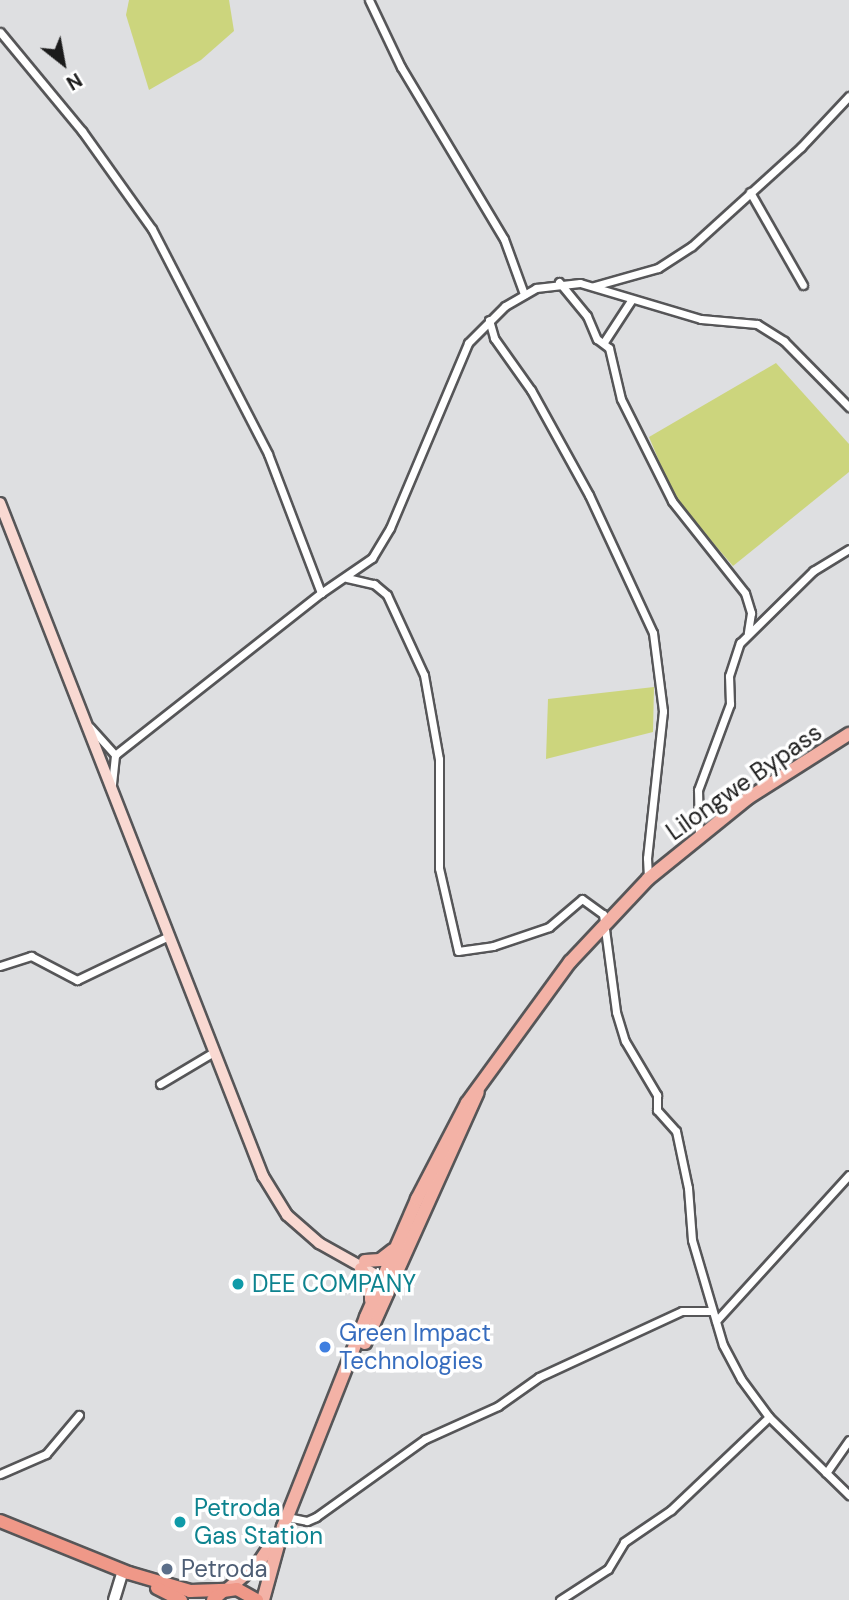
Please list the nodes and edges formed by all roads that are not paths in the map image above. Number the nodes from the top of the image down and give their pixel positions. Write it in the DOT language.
graph roads {
  1 [pos="369,0"];
  2 [pos="0,32"];
  3 [pos="849,96"];
  4 [pos="750,192"];
  5 [pos="559,282"];
  6 [pos="803,285"];
  7 [pos="591,286"];
  8 [pos="524,294"];
  9 [pos="632,299"];
  10 [pos="489,320"];
  11 [pos="604,342"];
  12 [pos="849,407"];
  13 [pos="0,503"];
  14 [pos="849,549"];
  15 [pos="347,578"];
  16 [pos="321,593"];
  17 [pos="748,633"];
  18 [pos="85,721"];
  19 [pos="849,734"];
  20 [pos="115,755"];
  21 [pos="111,788"];
  22 [pos="699,836"];
  23 [pos="648,879"];
  24 [pos="604,923"];
  25 [pos="169,936"];
  26 [pos="0,966"];
  27 [pos="214,1052"];
  28 [pos="160,1084"];
  29 [pos="478,1091"];
  30 [pos="849,1175"];
  31 [pos="396,1246"];
  32 [pos="363,1265"];
  33 [pos="388,1276"];
  34 [pos="712,1311"];
  35 [pos="366,1317"];
  36 [pos="716,1321"];
  37 [pos="338,1393"];
  38 [pos="79,1415"];
  39 [pos="769,1417"];
  40 [pos="849,1440"];
  41 [pos="826,1473"];
  42 [pos="0,1475"];
  43 [pos="849,1495"];
  44 [pos="0,1521"];
  45 [pos="285,1522"];
  46 [pos="126,1571"];
  47 [pos="227,1590"];
  48 [pos="114,1600"];
  49 [pos="181,1600"];
  50 [pos="213,1600"];
  51 [pos="260,1600"];
  52 [pos="560,1600"];
  1 -- 8 [label="street"];
  2 -- 16 [label="street"];
  3 -- 4 [label="street"];
  4 -- 6 [label="street"];
  4 -- 7 [label="street"];
  5 -- 7 [label="street"];
  5 -- 8 [label="street"];
  5 -- 11 [label="street"];
  7 -- 9 [label="street"];
  8 -- 10 [label="street"];
  9 -- 11 [label="street"];
  9 -- 12 [label="street"];
  10 -- 15 [label="street"];
  10 -- 23 [label="street"];
  11 -- 17 [label="street"];
  13 -- 18 [label="main road"];
  14 -- 17 [label="street"];
  15 -- 16 [label="street"];
  15 -- 24 [label="street"];
  16 -- 20 [label="street"];
  17 -- 22 [label="street"];
  18 -- 20 [label="street"];
  18 -- 21 [label="main road"];
  19 -- 22 [label="main road, Lilongwe Bypass"];
  20 -- 21 [label="street"];
  21 -- 25 [label="main road"];
  22 -- 23 [label="main road, Lilongwe Bypass"];
  23 -- 24 [label="main road, Lilongwe Bypass"];
  24 -- 29 [label="main road, Lilongwe Bypass"];
  24 -- 34 [label="street"];
  25 -- 26 [label="street"];
  25 -- 27 [label="main road"];
  27 -- 28 [label="street"];
  27 -- 32 [label="main road"];
  29 -- 31 [label="main road, Lilongwe Bypass"];
  29 -- 33 [label="main road, Lilongwe Bypass"];
  30 -- 36 [label="street"];
  31 -- 32 [label="main road"];
  31 -- 33 [label="main road, Lilongwe Bypass"];
  32 -- 33 [label="main road"];
  32 -- 35 [label="main road"];
  33 -- 35 [label="main road, Lilongwe Bypass"];
  33 -- 37 [label="main road, Lilongwe Bypass"];
  34 -- 36 [label="street"];
  34 -- 45 [label="street"];
  35 -- 37 [label="main road, Lilongwe Bypass"];
  36 -- 39 [label="street"];
  37 -- 45 [label="main road, Lilongwe Bypass"];
  38 -- 42 [label="street"];
  39 -- 41 [label="street"];
  39 -- 52 [label="street"];
  40 -- 41 [label="street"];
  41 -- 43 [label="street"];
  44 -- 46 [label="highway"];
  45 -- 47 [label="main road, Lilongwe Bypass"];
  45 -- 51 [label="main road, Lilongwe Bypass"];
  46 -- 47 [label="highway"];
  46 -- 48 [label="street"];
  46 -- 49 [label="highway"];
  47 -- 50 [label="highway"];
  47 -- 51 [label="highway"];
}
